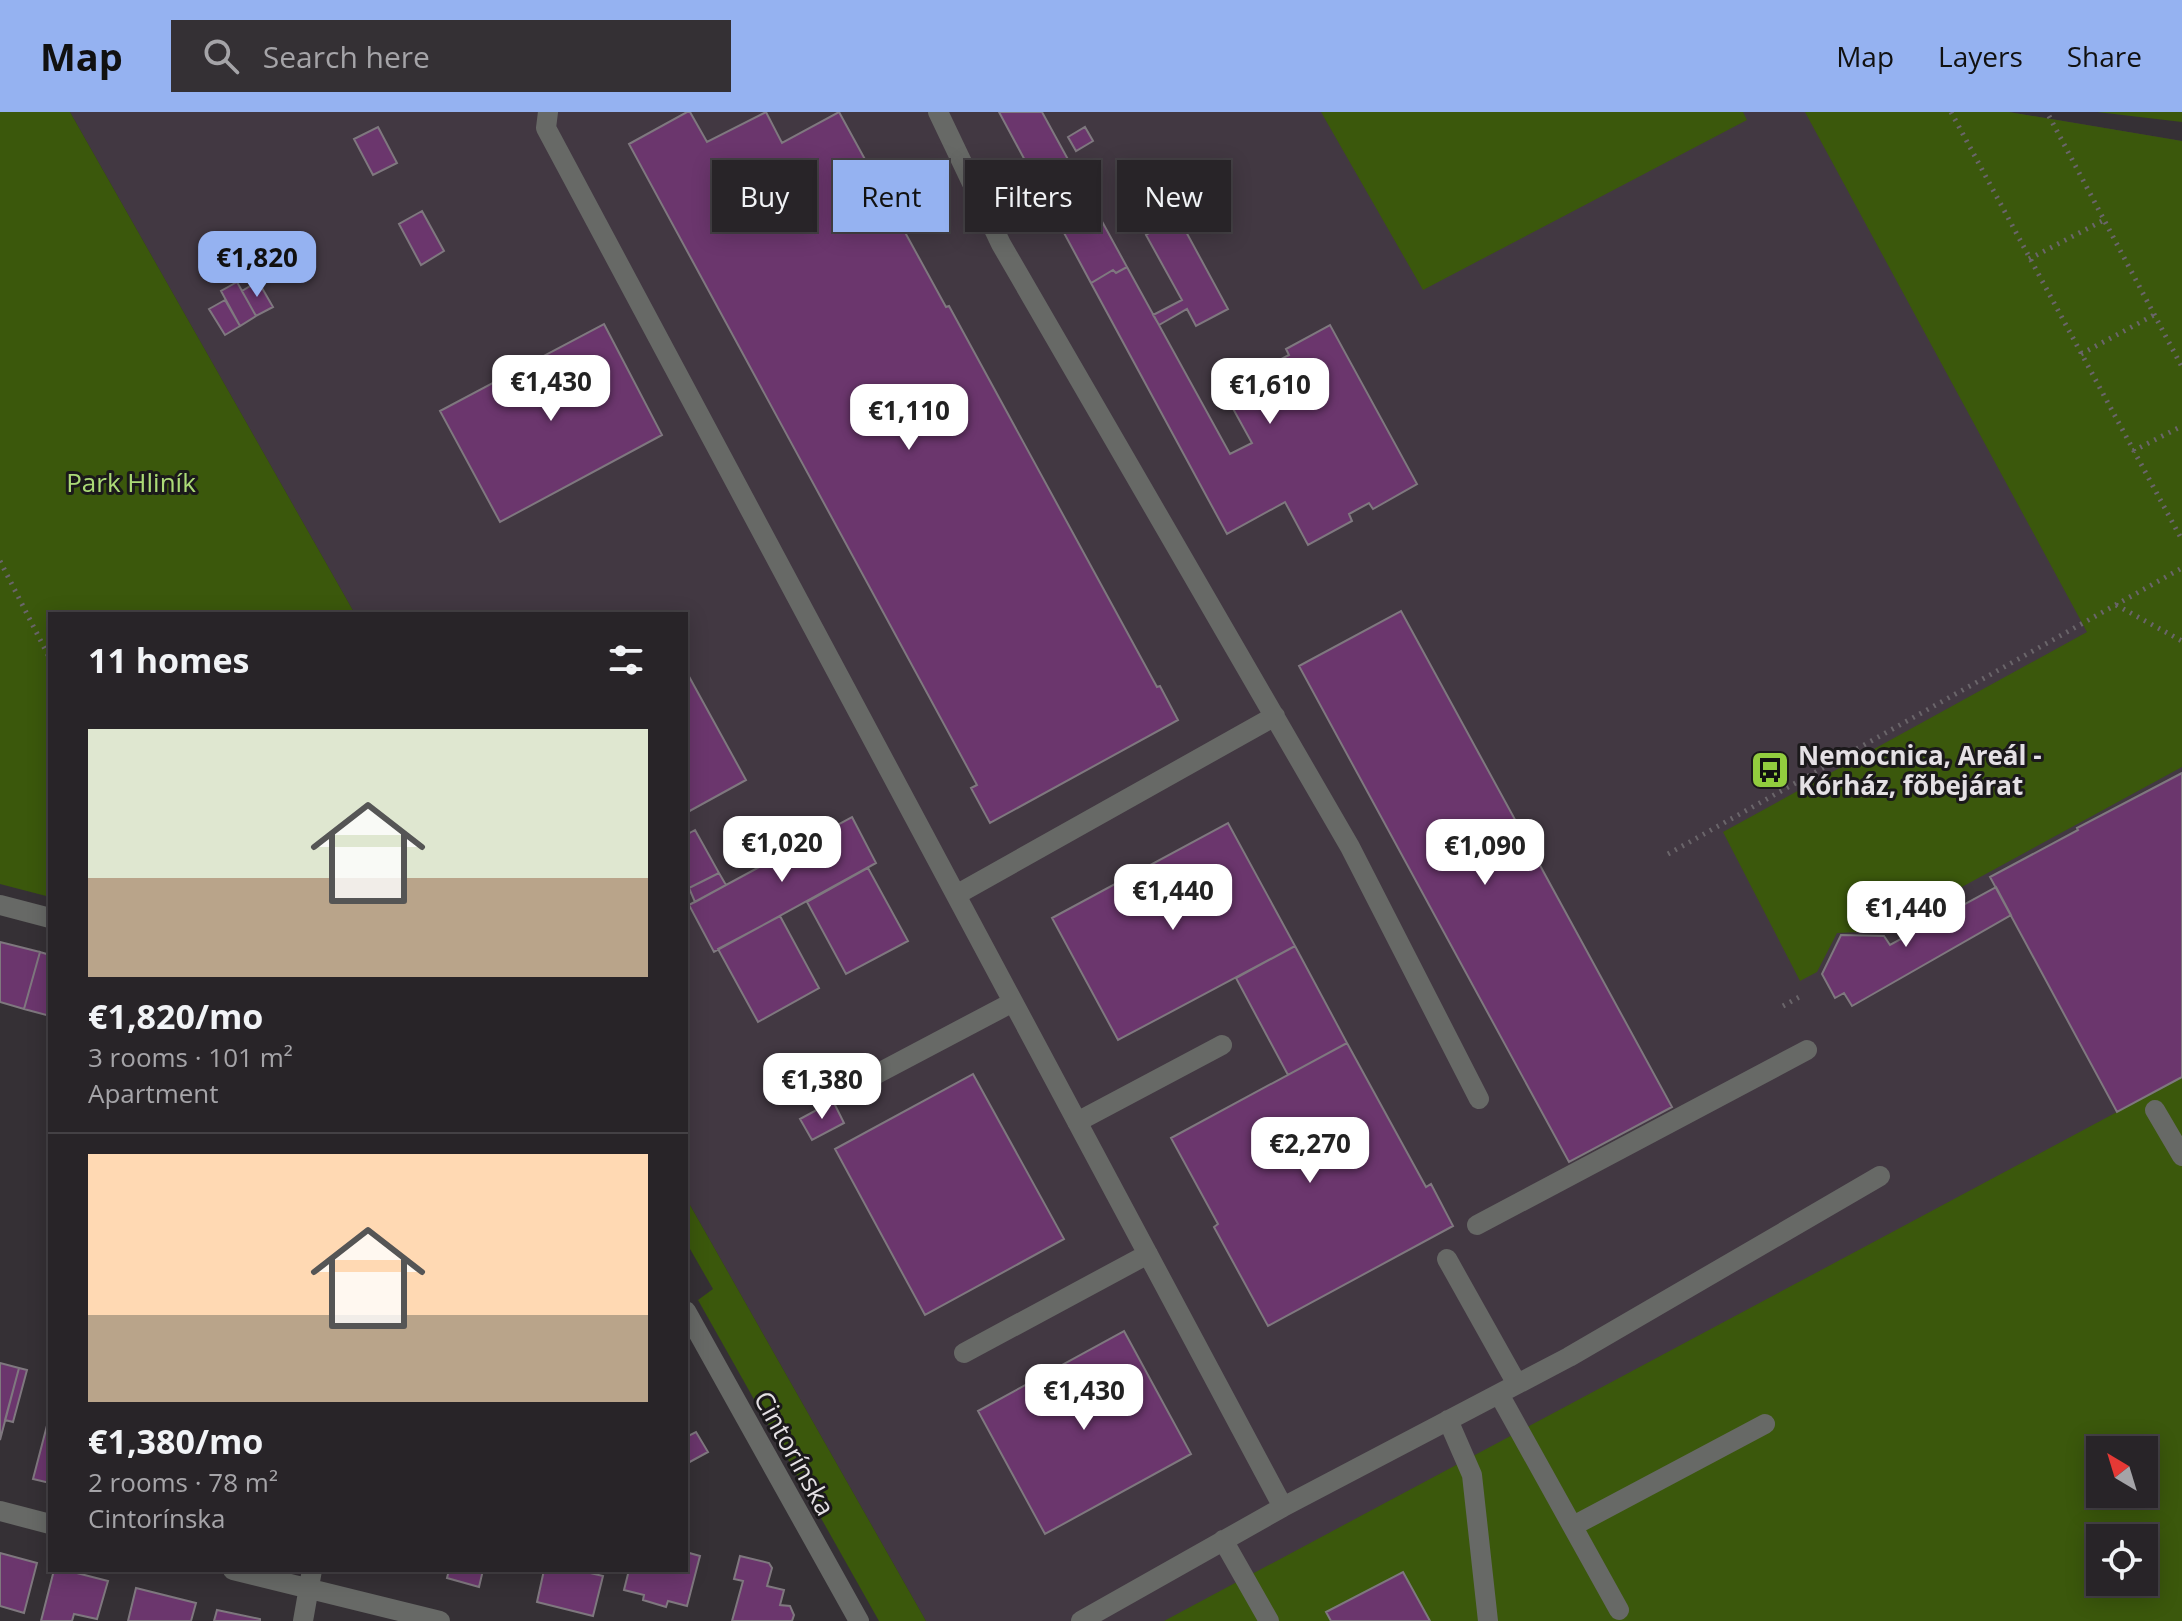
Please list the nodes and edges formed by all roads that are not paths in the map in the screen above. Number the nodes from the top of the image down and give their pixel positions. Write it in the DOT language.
graph roads {
  1 [pos="548,112"];
  2 [pos="938,112"];
  3 [pos="1275,716"];
  4 [pos="956,895"];
  5 [pos="0,905"];
  6 [pos="48,917"];
  7 [pos="1013,1002"];
  8 [pos="1222,1045"];
  9 [pos="1807,1050"];
  10 [pos="852,1087"];
  11 [pos="1479,1099"];
  12 [pos="2155,1110"];
  13 [pos="1077,1122"];
  14 [pos="2182,1156"];
  15 [pos="1880,1176"];
  16 [pos="1477,1225"];
  17 [pos="1148,1254"];
  18 [pos="1447,1259"];
  19 [pos="688,1315"];
  20 [pos="964,1353"];
  21 [pos="1508,1389"];
  22 [pos="1448,1420"];
  23 [pos="1765,1424"];
  24 [pos="1283,1507"];
  25 [pos="0,1511"];
  26 [pos="48,1523"];
  27 [pos="1573,1526"];
  28 [pos="1223,1540"];
  29 [pos="248,1572"];
  30 [pos="310,1580"];
  31 [pos="1619,1610"];
  32 [pos="1107,1615"];
  33 [pos="303,1621"];
  34 [pos="440,1621"];
  35 [pos="859,1621"];
  36 [pos="1081,1621"];
  37 [pos="1269,1621"];
  38 [pos="1488,1621"];
  1 -- 4 [label="street"];
  2 -- 3 [label="street"];
  3 -- 4 [label="street"];
  3 -- 11 [label="street"];
  4 -- 7 [label="street"];
  5 -- 6 [label="street"];
  7 -- 10 [label="street"];
  7 -- 13 [label="street"];
  8 -- 13 [label="street"];
  9 -- 16 [label="street"];
  12 -- 14 [label="street"];
  13 -- 17 [label="street"];
  15 -- 21 [label="street"];
  17 -- 20 [label="street"];
  17 -- 24 [label="street"];
  18 -- 21 [label="street"];
  19 -- 35 [label="street, Cintorínska"];
  21 -- 22 [label="street"];
  21 -- 27 [label="street"];
  22 -- 24 [label="street"];
  22 -- 38 [label="street"];
  23 -- 27 [label="street"];
  24 -- 28 [label="street"];
  25 -- 26 [label="street"];
  27 -- 31 [label="street"];
  28 -- 32 [label="street"];
  28 -- 37 [label="street"];
  29 -- 30 [label="street"];
  30 -- 33 [label="street"];
  30 -- 34 [label="street"];
  32 -- 36 [label="street"];
}
